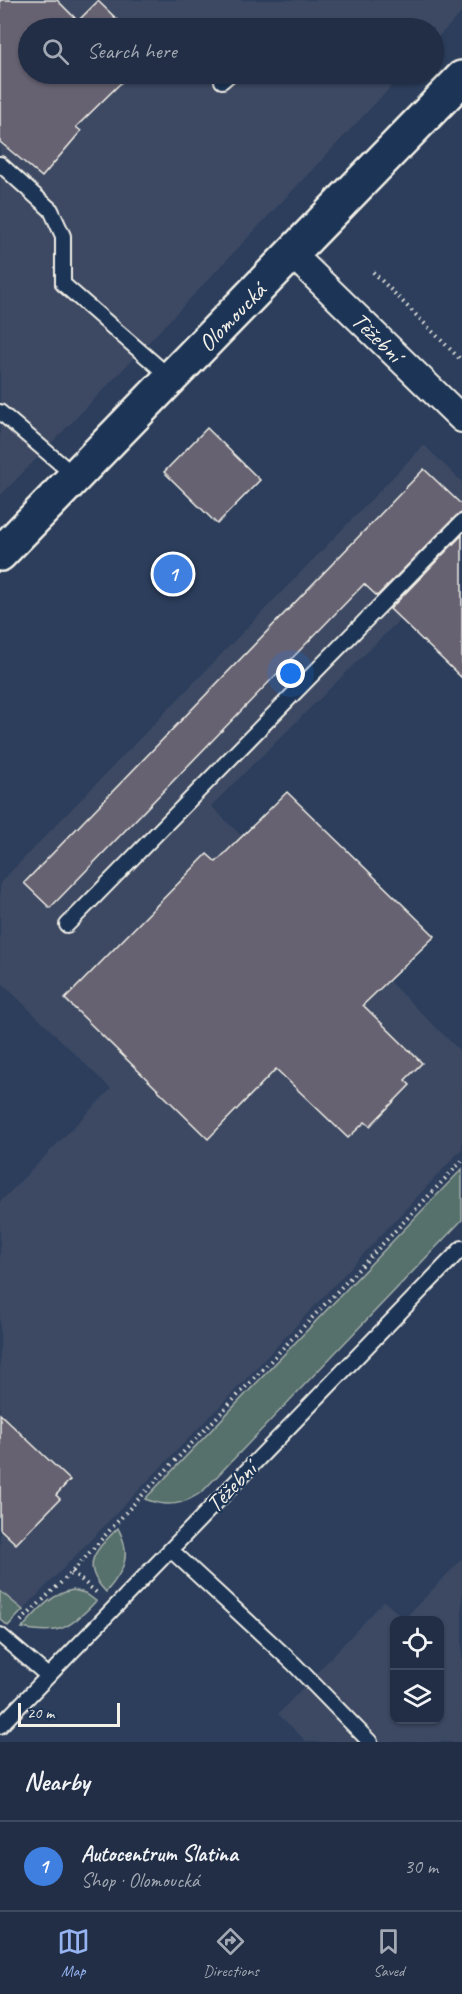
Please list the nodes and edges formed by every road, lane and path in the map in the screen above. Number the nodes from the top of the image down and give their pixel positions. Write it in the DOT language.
graph roads {
  1 [pos="462,78"];
  2 [pos="0,164"];
  3 [pos="292,255"];
  4 [pos="373,272"];
  5 [pos="462,361"];
  6 [pos="172,379"];
  7 [pos="0,412"];
  8 [pos="462,420"];
  9 [pos="76,477"];
  10 [pos="462,522"];
  11 [pos="0,554"];
  12 [pos="67,925"];
  13 [pos="462,1161"];
  14 [pos="462,1248"];
  15 [pos="171,1550"];
  16 [pos="72,1572"];
  17 [pos="101,1597"];
  18 [pos="16,1625"];
  19 [pos="0,1635"];
  20 [pos="48,1676"];
  21 [pos="0,1726"];
  22 [pos="370,1742"];
  1 -- 3 [label="main road, Olomoucká"];
  2 -- 6 [label="lane"];
  3 -- 6 [label="main road, Olomoucká"];
  3 -- 8 [label="street, Těžební"];
  4 -- 5 [label="path"];
  6 -- 9 [label="main road, Olomoucká"];
  7 -- 9 [label="lane"];
  9 -- 11 [label="main road, Olomoucká"];
  10 -- 12 [label="lane"];
  13 -- 16 [label="path"];
  14 -- 15 [label="lane, Těžební"];
  15 -- 20 [label="lane, Těžební"];
  15 -- 22 [label="lane"];
  16 -- 17 [label="path"];
  16 -- 18 [label="path"];
  19 -- 20 [label="lane"];
  20 -- 21 [label="lane, Těžební"];
}
